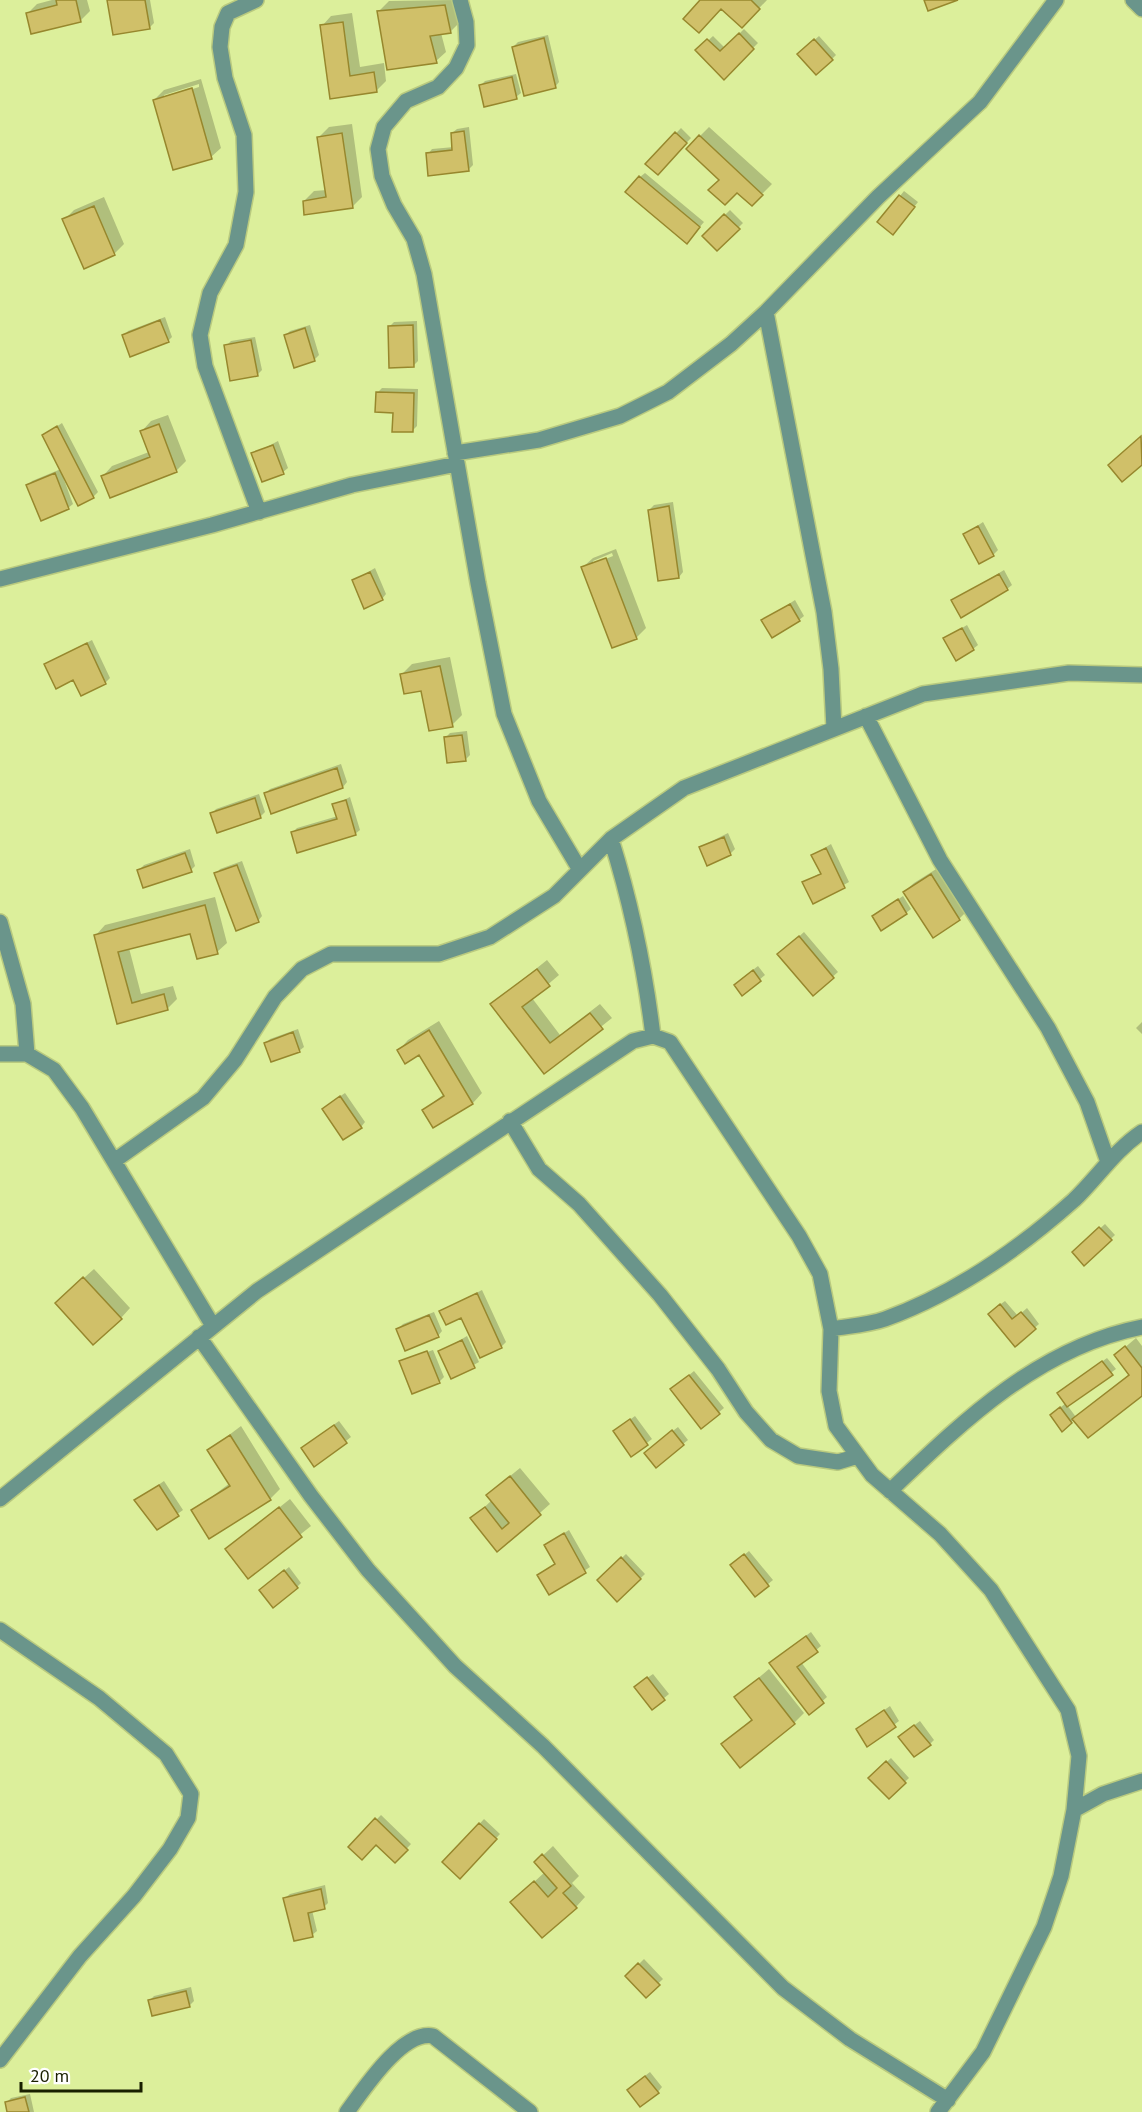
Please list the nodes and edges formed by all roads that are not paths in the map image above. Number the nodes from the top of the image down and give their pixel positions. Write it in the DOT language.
graph roads {
  1 [pos="256,0"];
  2 [pos="460,0"];
  3 [pos="1056,0"];
  4 [pos="1133,0"];
  5 [pos="1142,9"];
  6 [pos="766,312"];
  7 [pos="456,459"];
  8 [pos="259,512"];
  9 [pos="0,579"];
  10 [pos="1142,675"];
  11 [pos="866,716"];
  12 [pos="834,729"];
  13 [pos="611,839"];
  14 [pos="580,870"];
  15 [pos="0,922"];
  16 [pos="653,1036"];
  17 [pos="0,1054"];
  18 [pos="27,1054"];
  19 [pos="510,1121"];
  20 [pos="1142,1132"];
  21 [pos="114,1161"];
  22 [pos="1108,1162"];
  23 [pos="213,1326"];
  24 [pos="1142,1327"];
  25 [pos="831,1329"];
  26 [pos="199,1337"];
  27 [pos="858,1456"];
  28 [pos="890,1491"];
  29 [pos="0,1499"];
  30 [pos="0,1630"];
  31 [pos="1142,1781"];
  32 [pos="1074,1810"];
  33 [pos="0,2060"];
  34 [pos="943,2106"];
  35 [pos="347,2112"];
  36 [pos="530,2112"];
  1 -- 8 [label="street"];
  2 -- 7 [label="street"];
  3 -- 6 [label="street"];
  4 -- 5 [label="street"];
  6 -- 7 [label="street"];
  6 -- 12 [label="street"];
  7 -- 8 [label="street"];
  7 -- 14 [label="street"];
  8 -- 9 [label="street"];
  10 -- 11 [label="street"];
  11 -- 12 [label="street"];
  11 -- 22 [label="street"];
  12 -- 13 [label="street"];
  13 -- 14 [label="street"];
  13 -- 16 [label="street"];
  14 -- 21 [label="street"];
  15 -- 18 [label="street"];
  16 -- 19 [label="street"];
  16 -- 25 [label="street"];
  17 -- 18 [label="street"];
  18 -- 21 [label="street"];
  19 -- 23 [label="street"];
  19 -- 27 [label="street"];
  20 -- 22 [label="street"];
  21 -- 23 [label="street"];
  22 -- 25 [label="street"];
  23 -- 26 [label="street"];
  24 -- 28 [label="street"];
  25 -- 27 [label="street"];
  26 -- 29 [label="street"];
  26 -- 34 [label="street"];
  27 -- 28 [label="street"];
  28 -- 32 [label="street"];
  30 -- 33 [label="street"];
  31 -- 32 [label="street"];
  32 -- 34 [label="street"];
  35 -- 36 [label="street"];
}
